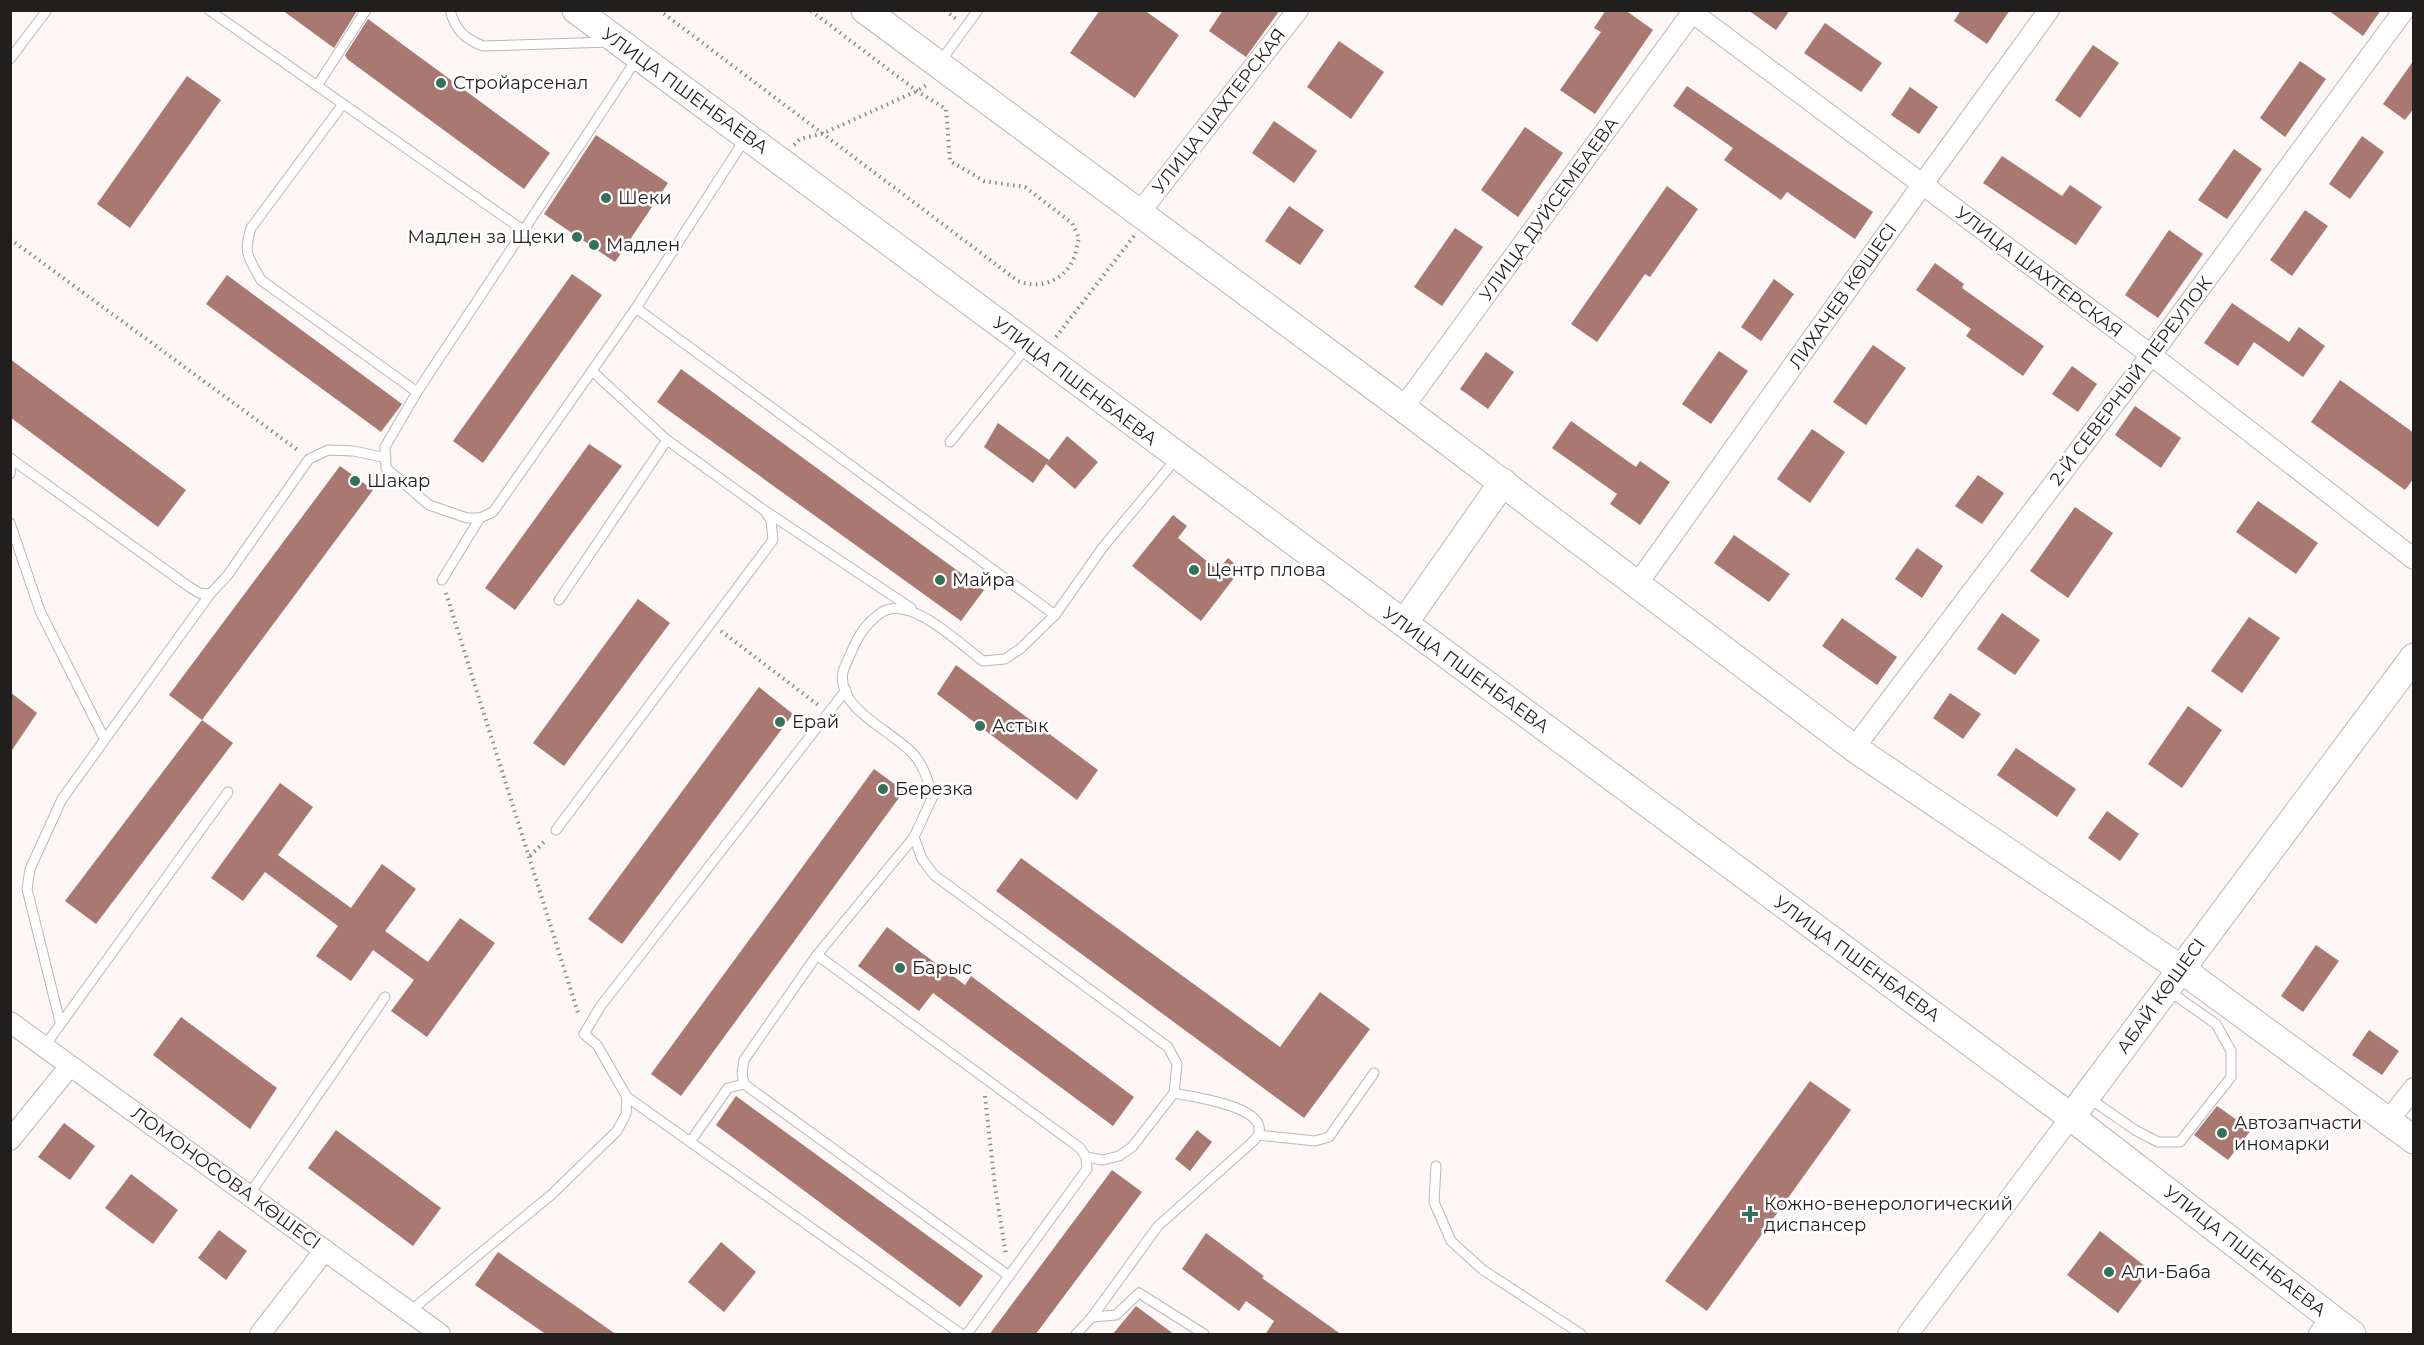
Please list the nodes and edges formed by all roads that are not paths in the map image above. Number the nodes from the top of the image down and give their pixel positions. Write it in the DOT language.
graph roads {
  1 [pos="47,10"];
  2 [pos="209,10"];
  3 [pos="366,10"];
  4 [pos="450,10"];
  5 [pos="576,10"];
  6 [pos="865,10"];
  7 [pos="978,10"];
  8 [pos="1298,10"];
  9 [pos="2049,10"];
  10 [pos="2404,10"];
  11 [pos="1692,11"];
  12 [pos="628,49"];
  13 [pos="10,59"];
  14 [pos="943,67"];
  15 [pos="317,86"];
  16 [pos="343,104"];
  17 [pos="746,137"];
  18 [pos="1922,185"];
  19 [pos="1144,215"];
  20 [pos="523,230"];
  21 [pos="636,308"];
  22 [pos="1034,351"];
  23 [pos="2151,355"];
  24 [pos="592,371"];
  25 [pos="417,392"];
  26 [pos="1403,408"];
  27 [pos="667,440"];
  28 [pos="950,442"];
  29 [pos="1178,457"];
  30 [pos="11,458"];
  31 [pos="386,458"];
  32 [pos="10,474"];
  33 [pos="1503,482"];
  34 [pos="764,510"];
  35 [pos="480,518"];
  36 [pos="10,523"];
  37 [pos="2414,559"];
  38 [pos="442,580"];
  39 [pos="1638,583"];
  40 [pos="210,594"];
  41 [pos="559,600"];
  42 [pos="920,614"];
  43 [pos="1055,615"];
  44 [pos="1404,623"];
  45 [pos="2414,657"];
  46 [pos="846,690"];
  47 [pos="104,738"];
  48 [pos="1854,748"];
  49 [pos="228,792"];
  50 [pos="556,830"];
  51 [pos="914,837"];
  52 [pos="817,956"];
  53 [pos="2174,979"];
  54 [pos="385,998"];
  55 [pos="10,1022"];
  56 [pos="60,1022"];
  57 [pos="44,1047"];
  58 [pos="70,1066"];
  59 [pos="1374,1073"];
  60 [pos="744,1084"];
  61 [pos="2414,1088"];
  62 [pos="1174,1093"];
  63 [pos="627,1097"];
  64 [pos="2079,1107"];
  65 [pos="2388,1121"];
  66 [pos="1258,1135"];
  67 [pos="10,1140"];
  68 [pos="2414,1140"];
  69 [pos="690,1142"];
  70 [pos="1086,1157"];
  71 [pos="1436,1166"];
  72 [pos="249,1196"];
  73 [pos="326,1250"];
  74 [pos="1009,1276"];
  75 [pos="409,1311"];
  76 [pos="1092,1317"];
  77 [pos="2334,1329"];
  78 [pos="260,1335"];
  79 [pos="440,1335"];
  80 [pos="961,1335"];
  81 [pos="967,1335"];
  82 [pos="1076,1335"];
  83 [pos="1204,1335"];
  84 [pos="1581,1335"];
  85 [pos="1908,1335"];
  1 -- 13 [label="lane"];
  2 -- 15 [label="lane"];
  3 -- 15 [label="lane"];
  4 -- 12 [label="lane"];
  5 -- 12 [label="main road, УЛИЦА ПШЕНБАЕВА"];
  6 -- 14 [label="main road"];
  7 -- 14 [label="lane"];
  8 -- 19 [label="street, УЛИЦА ШАХТЕРСКАЯ"];
  9 -- 18 [label="street, ЛИХАЧЕВ КӨШЕСІ"];
  10 -- 23 [label="street, 2-Й СЕВЕРНЫЙ ПЕРЕУЛОК"];
  11 -- 18 [label="street, УЛИЦА ШАХТЕРСКАЯ"];
  11 -- 26 [label="street, УЛИЦА ДУЙСЕМБАЕВА"];
  12 -- 17 [label="main road, УЛИЦА ПШЕНБАЕВА"];
  12 -- 20 [label="lane"];
  14 -- 19 [label="main road"];
  15 -- 16 [label="lane"];
  16 -- 20 [label="lane"];
  16 -- 25 [label="lane"];
  17 -- 21 [label="lane"];
  17 -- 22 [label="main road, УЛИЦА ПШЕНБАЕВА"];
  18 -- 23 [label="street, УЛИЦА ШАХТЕРСКАЯ"];
  18 -- 39 [label="street, ЛИХАЧЕВ КӨШЕСІ"];
  19 -- 26 [label="main road"];
  20 -- 25 [label="lane"];
  21 -- 24 [label="lane"];
  21 -- 43 [label="lane"];
  22 -- 28 [label="lane"];
  22 -- 29 [label="main road, УЛИЦА ПШЕНБАЕВА"];
  23 -- 37 [label="street, УЛИЦА ШАХТЕРСКАЯ"];
  23 -- 48 [label="street, 2-Й СЕВЕРНЫЙ ПЕРЕУЛОК"];
  24 -- 27 [label="lane"];
  24 -- 35 [label="lane"];
  25 -- 31 [label="lane"];
  26 -- 33 [label="main road"];
  27 -- 34 [label="lane"];
  27 -- 41 [label="lane"];
  29 -- 43 [label="lane"];
  29 -- 44 [label="main road, УЛИЦА ПШЕНБАЕВА"];
  30 -- 32 [label="lane"];
  30 -- 40 [label="lane"];
  31 -- 35 [label="lane"];
  31 -- 40 [label="lane"];
  33 -- 39 [label="main road"];
  33 -- 44 [label="main road"];
  34 -- 42 [label="lane"];
  34 -- 50 [label="lane"];
  35 -- 38 [label="lane"];
  36 -- 47 [label="lane"];
  39 -- 48 [label="main road"];
  40 -- 47 [label="lane"];
  42 -- 43 [label="lane"];
  42 -- 46 [label="lane"];
  44 -- 64 [label="main road, УЛИЦА ПШЕНБАЕВА"];
  45 -- 53 [label="main road, АБАЙ КӨШЕСІ"];
  46 -- 51 [label="lane"];
  46 -- 63 [label="lane"];
  47 -- 56 [label="lane"];
  48 -- 53 [label="main road"];
  49 -- 56 [label="lane"];
  51 -- 52 [label="lane"];
  51 -- 62 [label="lane"];
  52 -- 60 [label="lane"];
  52 -- 70 [label="lane"];
  53 -- 64 [label="main road, АБАЙ КӨШЕСІ"];
  53 -- 64 [label="lane"];
  53 -- 65 [label="main road"];
  54 -- 72 [label="lane"];
  55 -- 57 [label="street, ЛОМОНОСОВА КӨШЕСІ"];
  56 -- 57 [label="lane"];
  57 -- 58 [label="street, ЛОМОНОСОВА КӨШЕСІ"];
  58 -- 67 [label="street"];
  58 -- 72 [label="street, ЛОМОНОСОВА КӨШЕСІ"];
  59 -- 66 [label="lane"];
  60 -- 69 [label="lane"];
  60 -- 74 [label="lane"];
  61 -- 65 [label="street"];
  62 -- 66 [label="lane"];
  62 -- 70 [label="lane"];
  63 -- 69 [label="lane"];
  63 -- 75 [label="lane"];
  64 -- 77 [label="main road, УЛИЦА ПШЕНБАЕВА"];
  64 -- 85 [label="street, АБАЙ КӨШЕСІ"];
  65 -- 68 [label="main road"];
  66 -- 76 [label="lane"];
  69 -- 80 [label="lane"];
  70 -- 74 [label="lane"];
  71 -- 84 [label="lane"];
  72 -- 73 [label="street, ЛОМОНОСОВА КӨШЕСІ"];
  73 -- 75 [label="street, ЛОМОНОСОВА КӨШЕСІ"];
  73 -- 78 [label="street"];
  74 -- 81 [label="lane"];
  75 -- 79 [label="street, ЛОМОНОСОВА КӨШЕСІ"];
  76 -- 82 [label="lane"];
  76 -- 83 [label="lane"];
}
